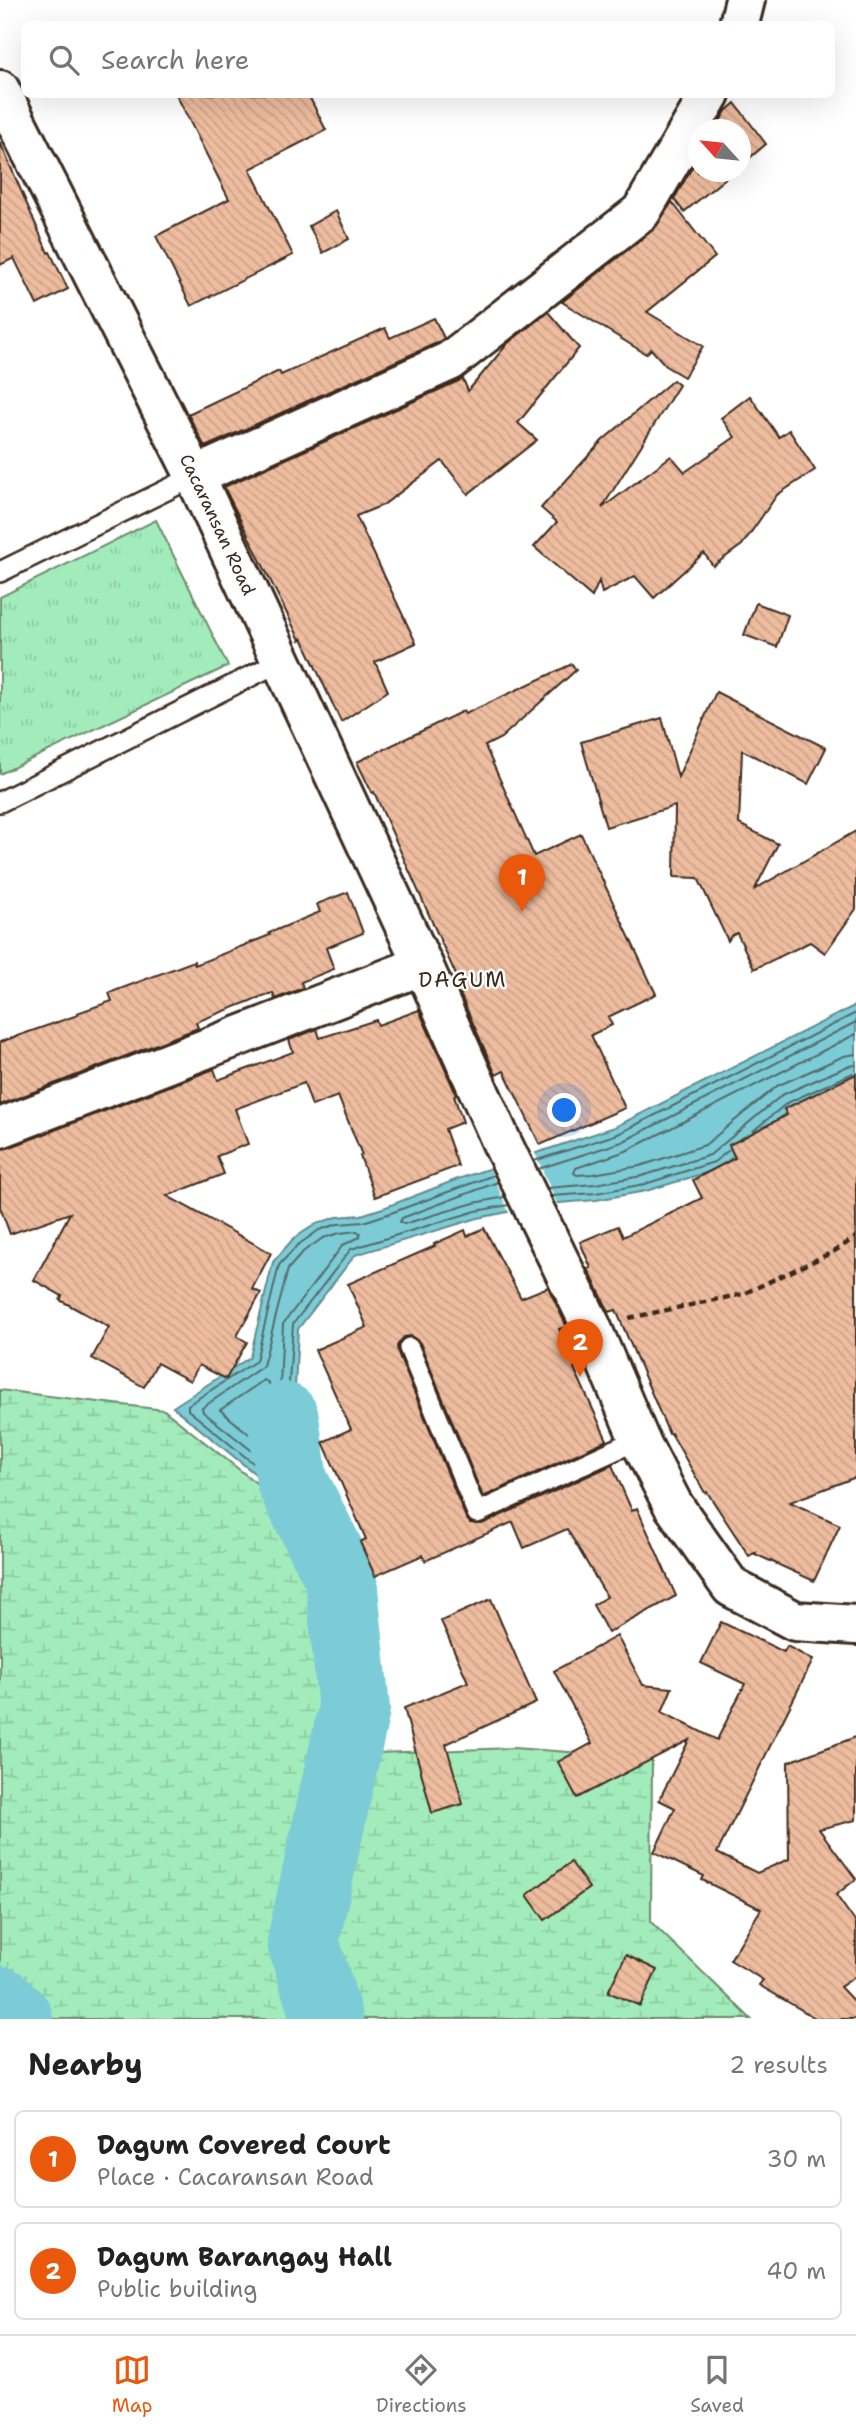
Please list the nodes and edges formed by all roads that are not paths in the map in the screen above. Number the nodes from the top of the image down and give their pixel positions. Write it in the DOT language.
graph roads {
  1 [pos="745,0"];
  2 [pos="740,21"];
  3 [pos="0,90"];
  4 [pos="708,98"];
  5 [pos="195,476"];
  6 [pos="0,572"];
  7 [pos="281,661"];
  8 [pos="0,802"];
  9 [pos="423,965"];
  10 [pos="0,1128"];
  11 [pos="409,1348"];
  12 [pos="639,1439"];
  13 [pos="856,1625"];
  1 -- 2 [label="street"];
  3 -- 5 [label="street, Cacaransan Road"];
  4 -- 5 [label="street"];
  5 -- 6 [label="lane"];
  5 -- 7 [label="street, Cacaransan Road"];
  7 -- 8 [label="lane"];
  7 -- 9 [label="street, Cacaransan Road"];
  9 -- 10 [label="street"];
  9 -- 12 [label="street, Cacaransan Road"];
  11 -- 12 [label="lane"];
  12 -- 13 [label="street, Cacaransan Road"];
}
